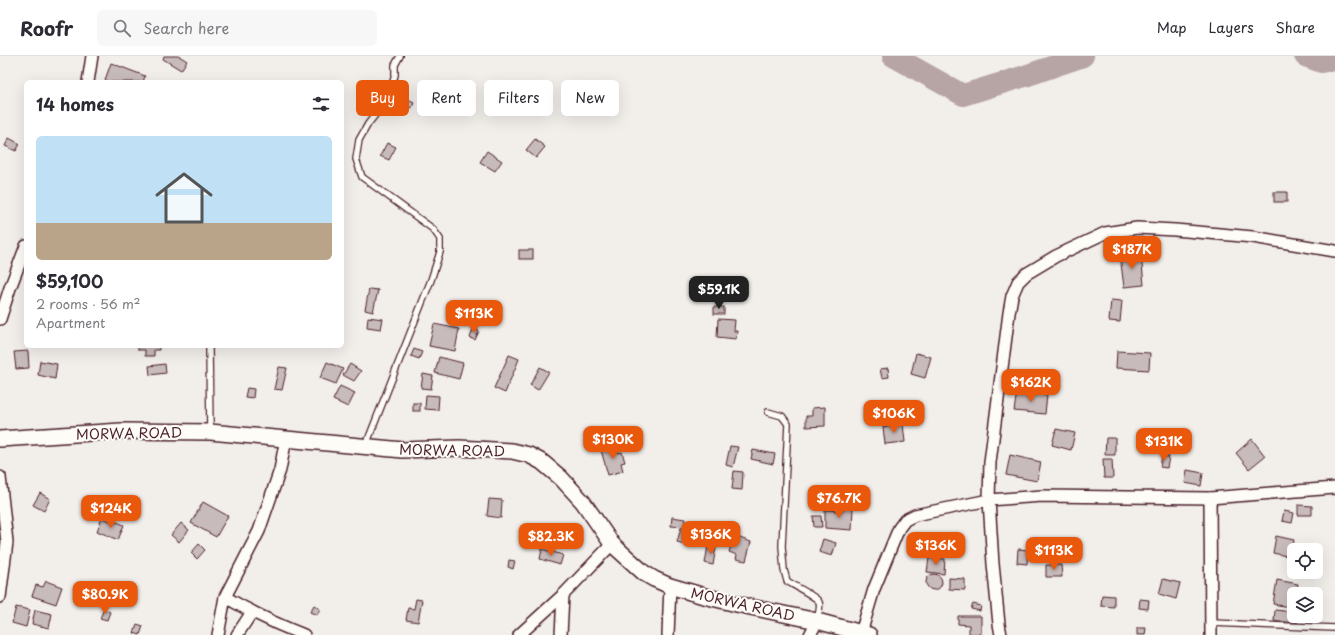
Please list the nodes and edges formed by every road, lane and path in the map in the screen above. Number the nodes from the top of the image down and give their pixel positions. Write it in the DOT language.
graph roads {
  1 [pos="92,56"];
  2 [pos="400,56"];
  3 [pos="88,80"];
  4 [pos="24,251"];
  5 [pos="1335,252"];
  6 [pos="0,319"];
  7 [pos="209,348"];
  8 [pos="768,412"];
  9 [pos="210,432"];
  10 [pos="286,438"];
  11 [pos="0,439"];
  12 [pos="365,447"];
  13 [pos="0,477"];
  14 [pos="1335,488"];
  15 [pos="1210,498"];
  16 [pos="989,500"];
  17 [pos="612,544"];
  18 [pos="670,586"];
  19 [pos="563,595"];
  20 [pos="0,597"];
  21 [pos="225,597"];
  22 [pos="252,612"];
  23 [pos="817,621"];
  24 [pos="1212,623"];
  25 [pos="1335,628"];
  26 [pos="865,634"];
  27 [pos="218,635"];
  28 [pos="237,635"];
  29 [pos="304,635"];
  30 [pos="519,635"];
  31 [pos="561,635"];
  32 [pos="668,635"];
  33 [pos="810,635"];
  34 [pos="1001,635"];
  35 [pos="1211,635"];
  1 -- 3 [label="street"];
  2 -- 12 [label="lane"];
  4 -- 6 [label="street"];
  5 -- 16 [label="street"];
  7 -- 9 [label="lane"];
  8 -- 23 [label="lane"];
  9 -- 10 [label="main road, MORWA ROAD"];
  9 -- 11 [label="main road, MORWA ROAD"];
  10 -- 12 [label="main road, MORWA ROAD"];
  10 -- 21 [label="street"];
  12 -- 17 [label="main road, MORWA ROAD"];
  13 -- 20 [label="street"];
  14 -- 15 [label="street"];
  15 -- 16 [label="street"];
  15 -- 24 [label="street"];
  16 -- 26 [label="street"];
  16 -- 34 [label="street"];
  17 -- 18 [label="main road, MORWA ROAD"];
  17 -- 19 [label="street"];
  18 -- 23 [label="main road, MORWA ROAD"];
  18 -- 32 [label="street"];
  19 -- 30 [label="street"];
  19 -- 31 [label="street"];
  21 -- 22 [label="street"];
  21 -- 27 [label="street"];
  22 -- 28 [label="street"];
  22 -- 29 [label="street"];
  23 -- 26 [label="main road, MORWA ROAD"];
  23 -- 33 [label="street"];
  24 -- 25 [label="lane"];
  24 -- 35 [label="street"];
}
